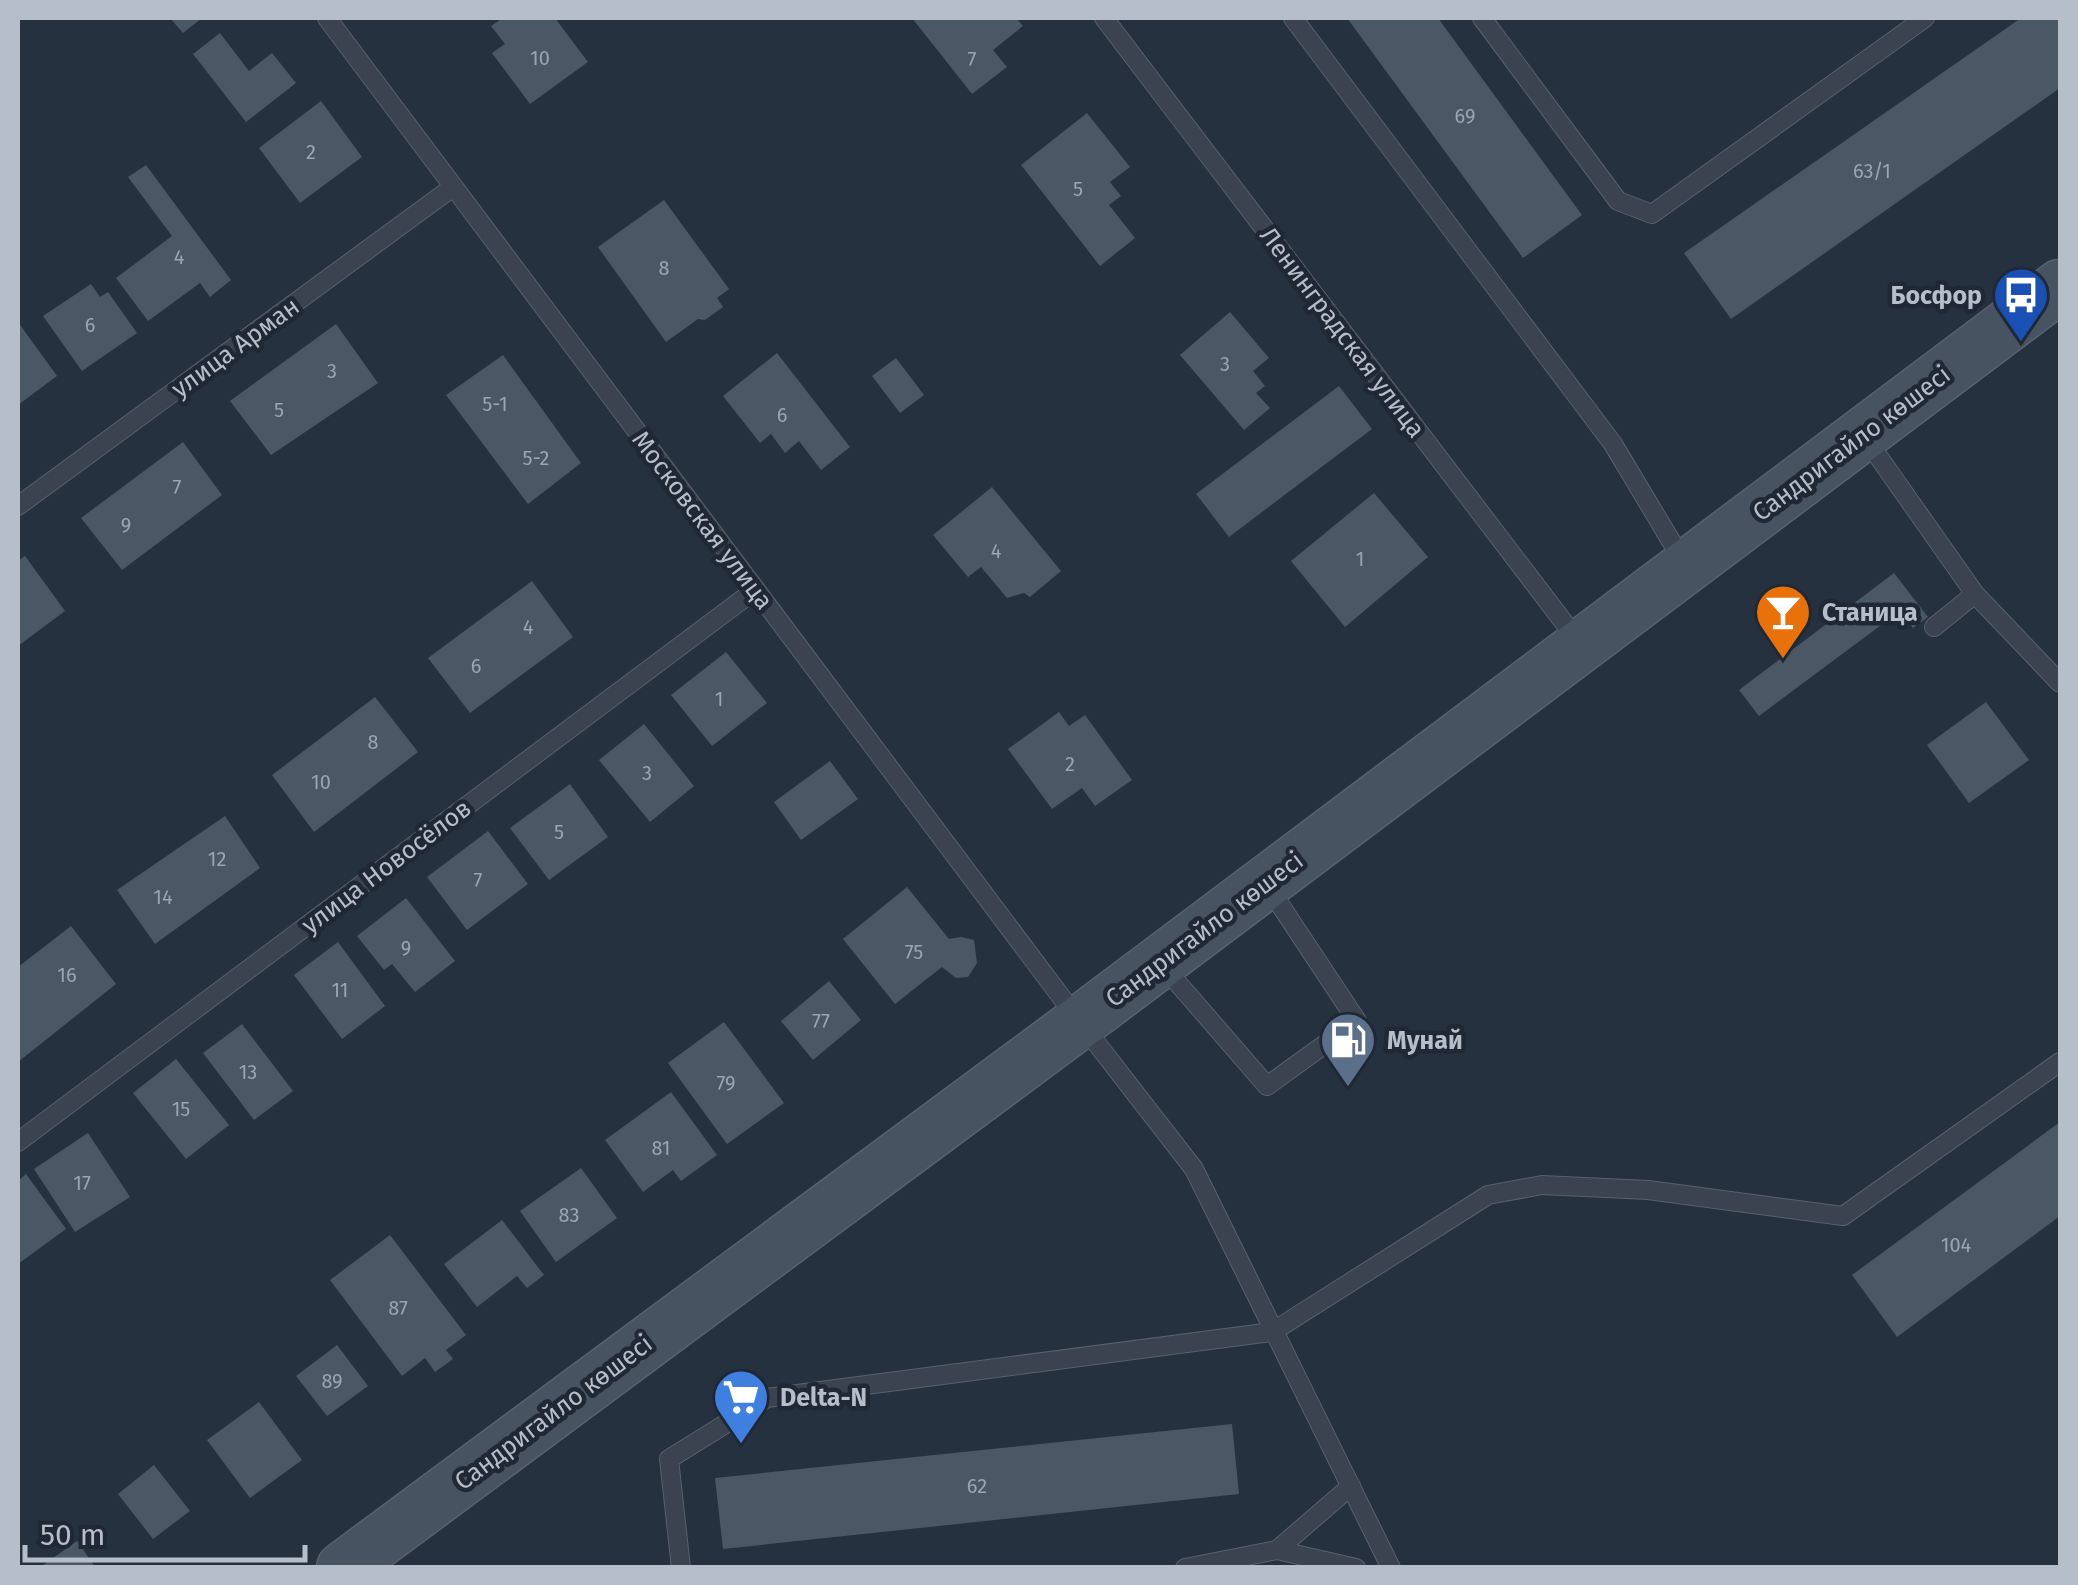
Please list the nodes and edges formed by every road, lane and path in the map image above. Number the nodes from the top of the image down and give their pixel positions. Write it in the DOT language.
graph roads {
  1 [pos="327,18"];
  2 [pos="1104,18"];
  3 [pos="1292,18"];
  4 [pos="1482,18"];
  5 [pos="1925,18"];
  6 [pos="454,187"];
  7 [pos="2060,286"];
  8 [pos="1863,434"];
  9 [pos="18,506"];
  10 [pos="1686,567"];
  11 [pos="756,590"];
  12 [pos="1975,594"];
  13 [pos="1934,627"];
  14 [pos="1581,646"];
  15 [pos="2060,683"];
  16 [pos="1266,882"];
  17 [pos="1160,962"];
  18 [pos="1080,1022"];
  19 [pos="2060,1062"];
  20 [pos="18,1142"];
  21 [pos="1272,1332"];
  22 [pos="1351,1486"];
  23 [pos="1277,1550"];
  24 [pos="344,1568"];
  25 [pos="681,1568"];
  26 [pos="1185,1568"];
  27 [pos="1356,1568"];
  28 [pos="1391,1568"];
  1 -- 6 [label="lane, Московская улица"];
  2 -- 14 [label="lane, Ленинградская улица"];
  3 -- 10 [label="lane"];
  4 -- 5 [label="lane"];
  6 -- 9 [label="lane, улица Арман"];
  6 -- 11 [label="lane, Московская улица"];
  7 -- 8 [label="street, Сандригайло көшесі"];
  8 -- 10 [label="street, Сандригайло көшесі"];
  8 -- 12 [label="lane"];
  10 -- 14 [label="street, Сандригайло көшесі"];
  11 -- 18 [label="lane, Московская улица"];
  11 -- 20 [label="lane, улица Новосёлов"];
  12 -- 13 [label="lane"];
  12 -- 15 [label="lane"];
  14 -- 16 [label="street, Сандригайло көшесі"];
  16 -- 17 [label="street, Сандригайло көшесі"];
  16 -- 17 [label="lane"];
  17 -- 18 [label="street, Сандригайло көшесі"];
  18 -- 21 [label="lane, Московская улица"];
  18 -- 24 [label="street, Сандригайло көшесі"];
  19 -- 21 [label="lane"];
  21 -- 22 [label="lane, Московская улица"];
  21 -- 25 [label="lane"];
  22 -- 23 [label="lane"];
  22 -- 28 [label="lane, Московская улица"];
  23 -- 26 [label="lane"];
  23 -- 27 [label="lane"];
}
